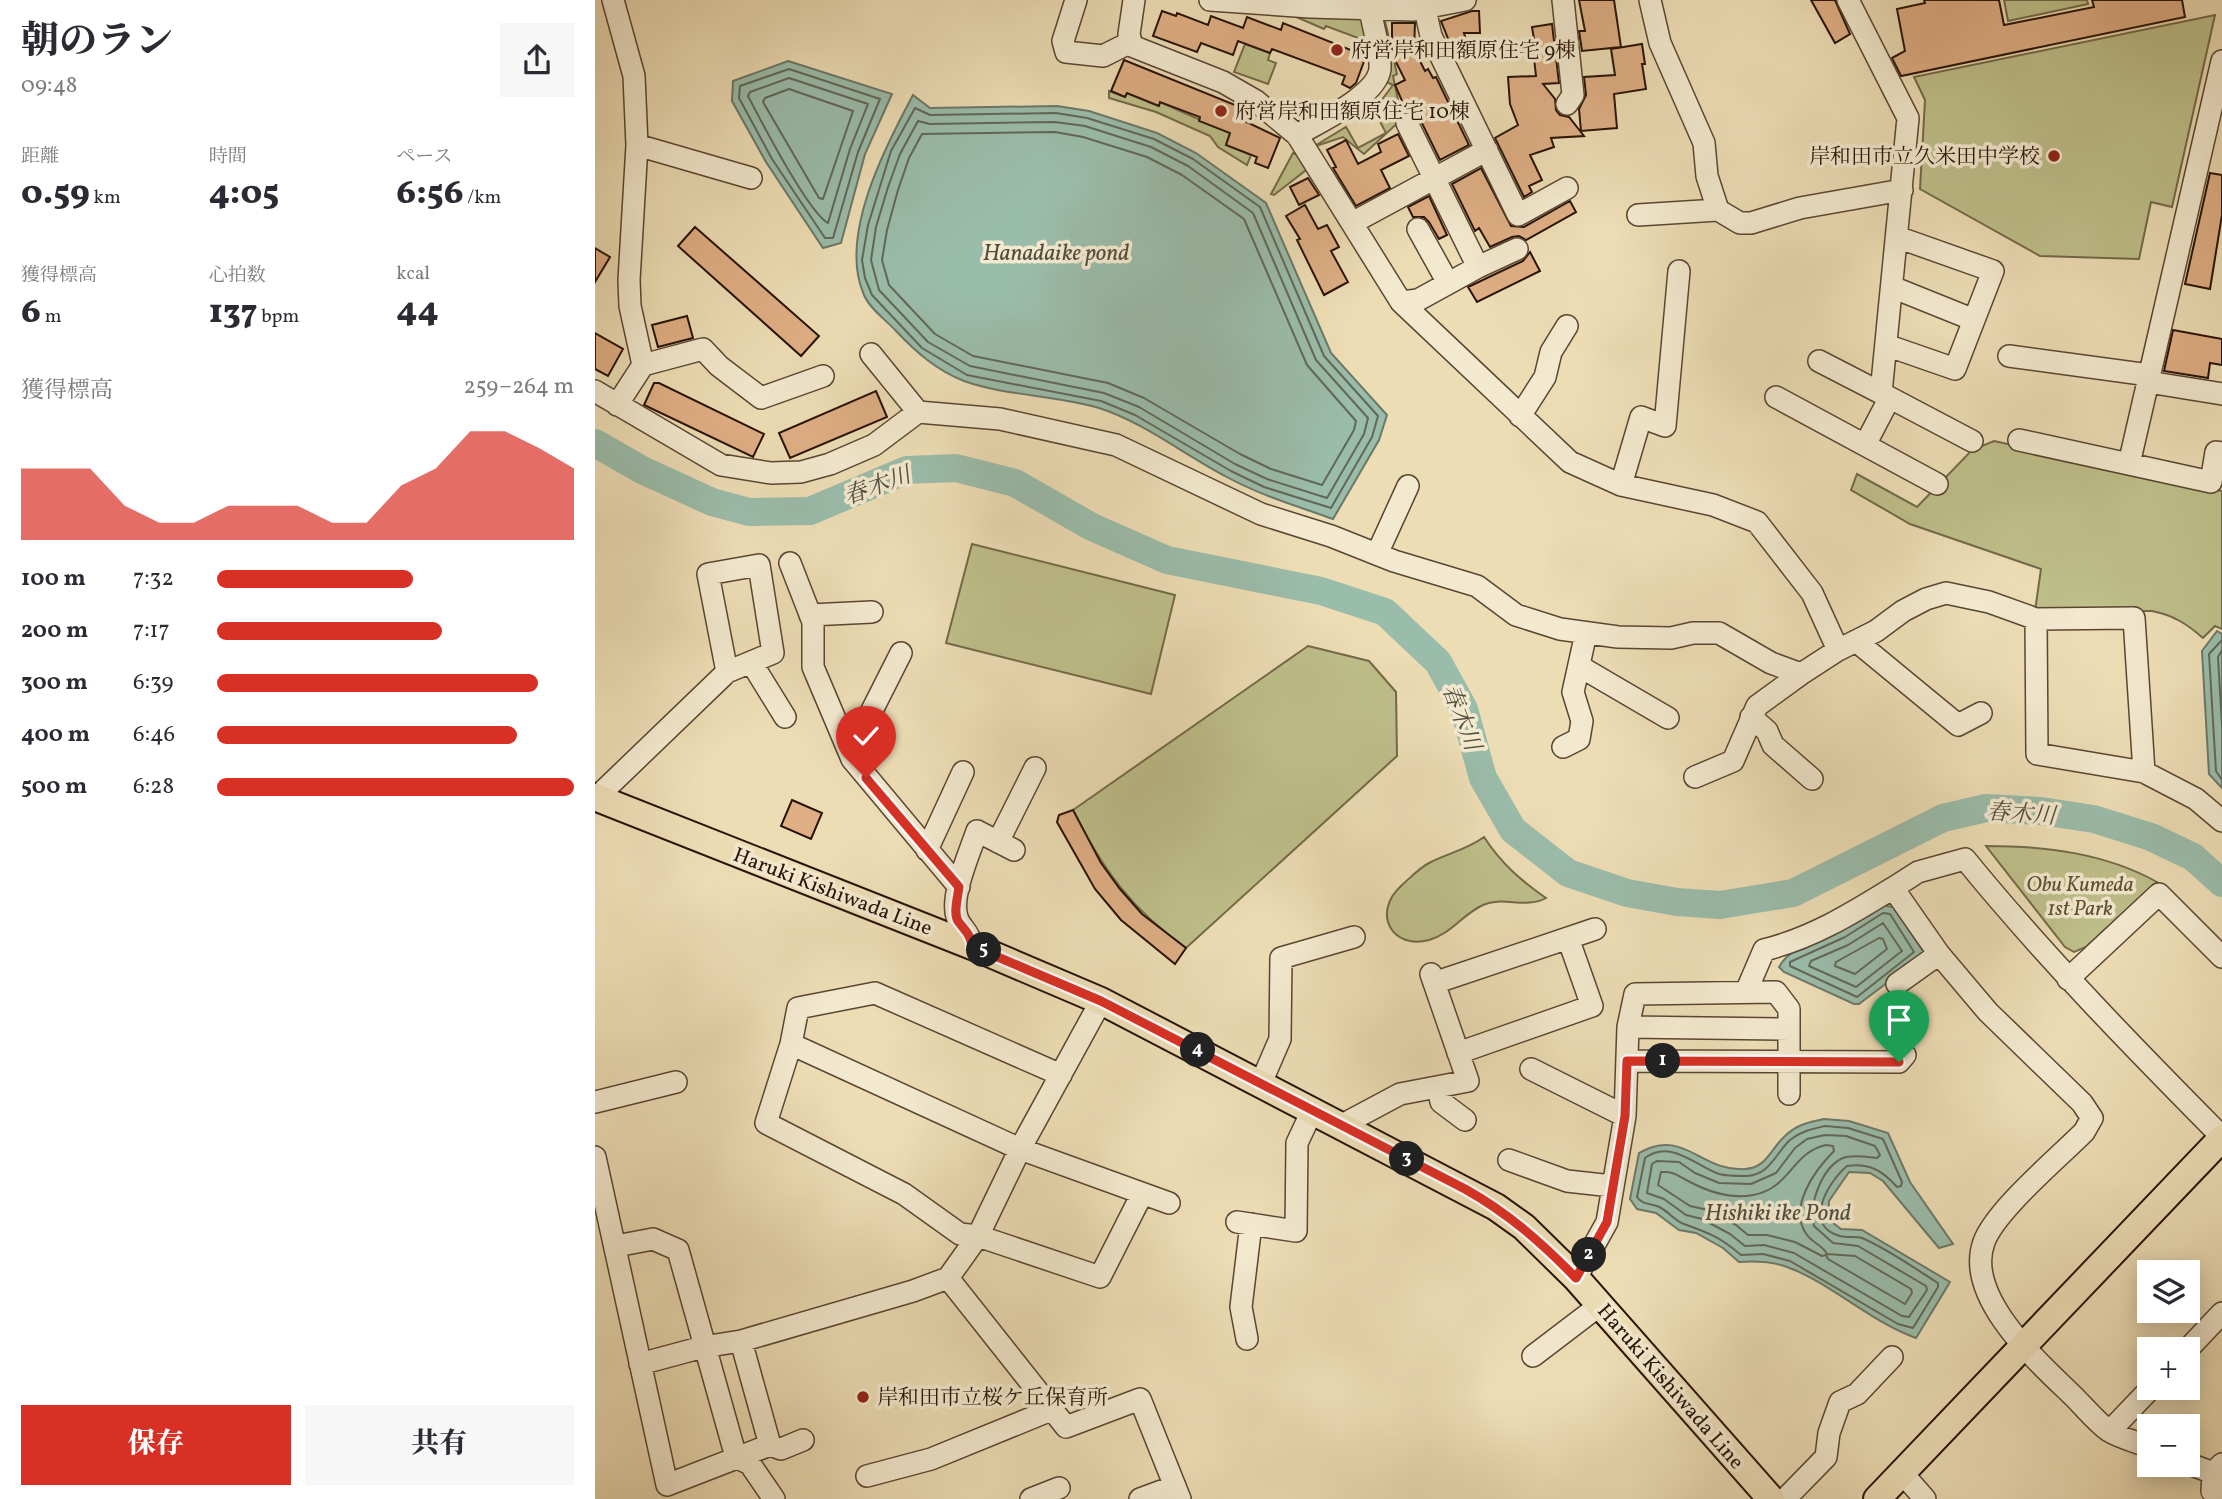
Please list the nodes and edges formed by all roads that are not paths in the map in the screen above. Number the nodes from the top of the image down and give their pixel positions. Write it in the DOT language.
graph roads {
  1 [pos="613,0"];
  2 [pos="1076,0"];
  3 [pos="1134,0"];
  4 [pos="1210,0"];
  5 [pos="1465,0"];
  6 [pos="1563,0"];
  7 [pos="1650,0"];
  8 [pos="1848,0"];
  9 [pos="1370,9"];
  10 [pos="1425,9"];
  11 [pos="1131,42"];
  12 [pos="2222,61"];
  13 [pos="1567,104"];
  14 [pos="1407,124"];
  15 [pos="1297,135"];
  16 [pos="637,145"];
  17 [pos="1487,150"];
  18 [pos="751,178"];
  19 [pos="1434,179"];
  20 [pos="1567,188"];
  21 [pos="1902,190"];
  22 [pos="1718,210"];
  23 [pos="1638,215"];
  24 [pos="1352,223"];
  25 [pos="1418,229"];
  26 [pos="1897,237"];
  27 [pos="1517,249"];
  28 [pos="1478,267"];
  29 [pos="1679,271"];
  30 [pos="1448,283"];
  31 [pos="1892,286"];
  32 [pos="1401,302"];
  33 [pos="1974,320"];
  34 [pos="1567,326"];
  35 [pos="1886,345"];
  36 [pos="871,354"];
  37 [pos="2010,356"];
  38 [pos="1819,361"];
  39 [pos="643,365"];
  40 [pos="823,376"];
  41 [pos="2149,378"];
  42 [pos="595,391"];
  43 [pos="2222,394"];
  44 [pos="1885,396"];
  45 [pos="1776,397"];
  46 [pos="617,405"];
  47 [pos="918,412"];
  48 [pos="1520,416"];
  49 [pos="2019,440"];
  50 [pos="1972,442"];
  51 [pos="1865,445"];
  52 [pos="2222,453"];
  53 [pos="2129,464"];
  54 [pos="1937,484"];
  55 [pos="1621,485"];
  56 [pos="1408,486"];
  57 [pos="1377,554"];
  58 [pos="790,563"];
  59 [pos="872,612"];
  60 [pos="810,615"];
  61 [pos="2036,620"];
  62 [pos="1587,633"];
  63 [pos="1847,645"];
  64 [pos="901,653"];
  65 [pos="751,662"];
  66 [pos="1579,666"];
  67 [pos="727,672"];
  68 [pos="1801,674"];
  69 [pos="1981,713"];
  70 [pos="785,717"];
  71 [pos="1751,717"];
  72 [pos="1668,718"];
  73 [pos="1563,747"];
  74 [pos="850,754"];
  75 [pos="1035,768"];
  76 [pos="963,772"];
  77 [pos="2144,772"];
  78 [pos="1695,777"];
  79 [pos="1812,779"];
  80 [pos="596,798"];
  81 [pos="2222,821"];
  82 [pos="927,850"];
  83 [pos="959,887"];
  84 [pos="1893,888"];
  85 [pos="1595,929"];
  86 [pos="1354,937"];
  87 [pos="1569,938"];
  88 [pos="972,946"];
  89 [pos="1939,954"];
  90 [pos="2222,957"];
  91 [pos="2068,979"];
  92 [pos="1897,984"];
  93 [pos="1746,992"];
  94 [pos="1101,1001"];
  95 [pos="1628,1027"];
  96 [pos="1789,1028"];
  97 [pos="791,1044"];
  98 [pos="1458,1053"];
  99 [pos="1905,1055"];
  100 [pos="1627,1061"];
  101 [pos="1790,1061"];
  102 [pos="1531,1069"];
  103 [pos="1061,1074"];
  104 [pos="676,1082"];
  105 [pos="1262,1083"];
  106 [pos="1437,1087"];
  107 [pos="1789,1094"];
  108 [pos="595,1102"];
  109 [pos="1313,1109"];
  110 [pos="1625,1116"];
  111 [pos="1465,1120"];
  112 [pos="1342,1125"];
  113 [pos="2222,1138"];
  114 [pos="1020,1149"];
  115 [pos="595,1157"];
  116 [pos="1509,1160"];
  117 [pos="1612,1186"];
  118 [pos="1142,1194"];
  119 [pos="1169,1203"];
  120 [pos="978,1236"];
  121 [pos="616,1246"];
  122 [pos="948,1278"];
  123 [pos="1576,1278"];
  124 [pos="1600,1306"];
  125 [pos="2222,1313"];
  126 [pos="2199,1337"];
  127 [pos="1247,1339"];
  128 [pos="741,1341"];
  129 [pos="703,1347"];
  130 [pos="2022,1347"];
  131 [pos="1533,1356"];
  132 [pos="1892,1357"];
  133 [pos="640,1364"];
  134 [pos="2140,1400"];
  135 [pos="1051,1410"];
  136 [pos="2110,1431"];
  137 [pos="803,1440"];
  138 [pos="2137,1442"];
  139 [pos="770,1445"];
  140 [pos="736,1457"];
  141 [pos="1902,1473"];
  142 [pos="2200,1473"];
  143 [pos="867,1476"];
  144 [pos="2216,1485"];
  145 [pos="1059,1488"];
  146 [pos="1177,1492"];
  147 [pos="1760,1494"];
  148 [pos="774,1499"];
  149 [pos="1031,1499"];
  150 [pos="1140,1499"];
  151 [pos="1785,1499"];
  152 [pos="1877,1499"];
  153 [pos="1925,1499"];
  1 -- 16 [label="street"];
  2 -- 11 [label="street"];
  3 -- 11 [label="street"];
  4 -- 9 [label="street"];
  5 -- 10 [label="street"];
  6 -- 13 [label="street"];
  7 -- 22 [label="street"];
  8 -- 21 [label="street"];
  9 -- 10 [label="street"];
  9 -- 15 [label="street"];
  10 -- 17 [label="street"];
  11 -- 15 [label="street"];
  12 -- 41 [label="street"];
  14 -- 19 [label="street"];
  15 -- 24 [label="street"];
  16 -- 18 [label="street"];
  16 -- 39 [label="street"];
  17 -- 19 [label="street"];
  17 -- 20 [label="street"];
  19 -- 24 [label="street"];
  19 -- 28 [label="street"];
  21 -- 22 [label="street"];
  21 -- 26 [label="street"];
  22 -- 23 [label="street"];
  24 -- 32 [label="street"];
  25 -- 30 [label="street"];
  26 -- 31 [label="street"];
  26 -- 33 [label="street"];
  27 -- 28 [label="street"];
  28 -- 30 [label="street"];
  29 -- 55 [label="street"];
  30 -- 32 [label="street"];
  31 -- 33 [label="street"];
  31 -- 35 [label="street"];
  32 -- 48 [label="street"];
  33 -- 35 [label="street"];
  34 -- 48 [label="street"];
  35 -- 44 [label="street"];
  36 -- 47 [label="street"];
  37 -- 41 [label="street"];
  38 -- 44 [label="street"];
  39 -- 40 [label="street"];
  39 -- 46 [label="street"];
  41 -- 43 [label="street"];
  41 -- 53 [label="street"];
  42 -- 46 [label="street"];
  44 -- 50 [label="street"];
  44 -- 51 [label="street"];
  45 -- 51 [label="street"];
  46 -- 47 [label="street"];
  47 -- 57 [label="street"];
  48 -- 55 [label="street"];
  49 -- 53 [label="street"];
  51 -- 54 [label="street"];
  52 -- 53 [label="street"];
  55 -- 63 [label="street"];
  56 -- 57 [label="street"];
  57 -- 62 [label="street"];
  58 -- 60 [label="street"];
  59 -- 60 [label="street"];
  60 -- 74 [label="street"];
  61 -- 63 [label="street"];
  61 -- 77 [label="street"];
  61 -- 77 [label="street"];
  62 -- 66 [label="street"];
  62 -- 68 [label="street"];
  63 -- 68 [label="street"];
  63 -- 69 [label="street"];
  64 -- 74 [label="street"];
  65 -- 67 [label="street"];
  65 -- 67 [label="street"];
  65 -- 70 [label="street"];
  66 -- 72 [label="street"];
  66 -- 73 [label="street"];
  67 -- 80 [label="street"];
  68 -- 71 [label="street"];
  71 -- 78 [label="street"];
  71 -- 79 [label="street"];
  74 -- 82 [label="street"];
  75 -- 83 [label="street"];
  76 -- 82 [label="street"];
  77 -- 81 [label="street"];
  80 -- 88 [label="main road, Haruki Kishiwada Line"];
  82 -- 83 [label="street"];
  83 -- 88 [label="street"];
  84 -- 89 [label="street"];
  84 -- 91 [label="street"];
  84 -- 93 [label="street"];
  85 -- 87 [label="street"];
  86 -- 105 [label="street"];
  87 -- 98 [label="street"];
  87 -- 98 [label="street"];
  88 -- 94 [label="main road, Haruki Kishiwada Line"];
  89 -- 92 [label="street"];
  89 -- 130 [label="street"];
  90 -- 91 [label="street"];
  91 -- 113 [label="street"];
  93 -- 95 [label="street"];
  93 -- 96 [label="street"];
  94 -- 103 [label="street"];
  94 -- 105 [label="main road, Haruki Kishiwada Line"];
  95 -- 96 [label="street"];
  95 -- 100 [label="street"];
  96 -- 101 [label="street"];
  97 -- 103 [label="street"];
  97 -- 114 [label="street"];
  97 -- 120 [label="street"];
  98 -- 106 [label="street"];
  99 -- 101 [label="street"];
  100 -- 101 [label="street"];
  100 -- 110 [label="street"];
  101 -- 107 [label="street"];
  102 -- 110 [label="street"];
  103 -- 114 [label="street"];
  104 -- 108 [label="street"];
  105 -- 109 [label="main road, Haruki Kishiwada Line"];
  106 -- 111 [label="street"];
  106 -- 112 [label="street"];
  109 -- 112 [label="main road, Haruki Kishiwada Line"];
  109 -- 127 [label="street"];
  110 -- 117 [label="street"];
  112 -- 123 [label="main road, Haruki Kishiwada Line"];
  113 -- 130 [label="main road"];
  114 -- 118 [label="street"];
  114 -- 120 [label="street"];
  115 -- 121 [label="street"];
  116 -- 117 [label="street"];
  117 -- 123 [label="street"];
  118 -- 119 [label="street"];
  118 -- 120 [label="street"];
  120 -- 122 [label="street"];
  121 -- 129 [label="street"];
  121 -- 133 [label="street"];
  122 -- 128 [label="street"];
  122 -- 135 [label="street"];
  123 -- 124 [label="main road, Haruki Kishiwada Line"];
  124 -- 131 [label="street"];
  124 -- 147 [label="main road, Haruki Kishiwada Line"];
  125 -- 126 [label="street"];
  128 -- 129 [label="street"];
  128 -- 139 [label="street"];
  129 -- 133 [label="street"];
  129 -- 140 [label="street"];
  130 -- 136 [label="street"];
  130 -- 141 [label="main road"];
  132 -- 151 [label="street"];
  133 -- 140 [label="street"];
  134 -- 136 [label="street"];
  135 -- 143 [label="street"];
  135 -- 146 [label="street"];
  136 -- 138 [label="street"];
  137 -- 139 [label="street"];
  139 -- 140 [label="street"];
  140 -- 148 [label="street"];
  141 -- 152 [label="main road"];
  141 -- 153 [label="street"];
  142 -- 144 [label="street"];
  145 -- 149 [label="street"];
  146 -- 150 [label="street"];
}
